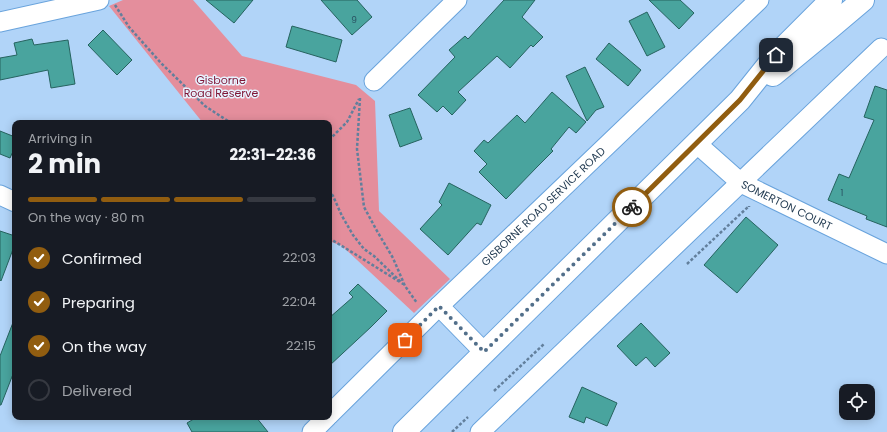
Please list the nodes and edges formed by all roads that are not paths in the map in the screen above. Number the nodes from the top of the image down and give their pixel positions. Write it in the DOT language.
graph roads {
  1 [pos="99,0"];
  2 [pos="457,0"];
  3 [pos="759,0"];
  4 [pos="831,0"];
  5 [pos="863,0"];
  6 [pos="0,22"];
  7 [pos="881,48"];
  8 [pos="374,81"];
  9 [pos="740,100"];
  10 [pos="696,143"];
  11 [pos="741,183"];
  12 [pos="0,195"];
  13 [pos="12,201"];
  14 [pos="887,254"];
  15 [pos="439,306"];
  16 [pos="484,352"];
  17 [pos="332,412"];
  18 [pos="324,420"];
  19 [pos="312,432"];
  20 [pos="404,432"];
  21 [pos="480,432"];
  1 -- 6 [label="street"];
  2 -- 8 [label="street"];
  3 -- 15 [label="street, GISBORNE ROAD SERVICE ROAD"];
  4 -- 9 [label="main road"];
  5 -- 9 [label="main road"];
  7 -- 11 [label="street"];
  9 -- 10 [label="main road"];
  10 -- 11 [label="street, SOMERTON COURT"];
  10 -- 16 [label="main road"];
  11 -- 14 [label="street, SOMERTON COURT"];
  11 -- 21 [label="street"];
  12 -- 13 [label="street"];
  15 -- 16 [label="street"];
  15 -- 17 [label="street, GISBORNE ROAD SERVICE ROAD"];
  16 -- 20 [label="main road"];
  18 -- 19 [label="street, GISBORNE ROAD SERVICE ROAD"];
}
